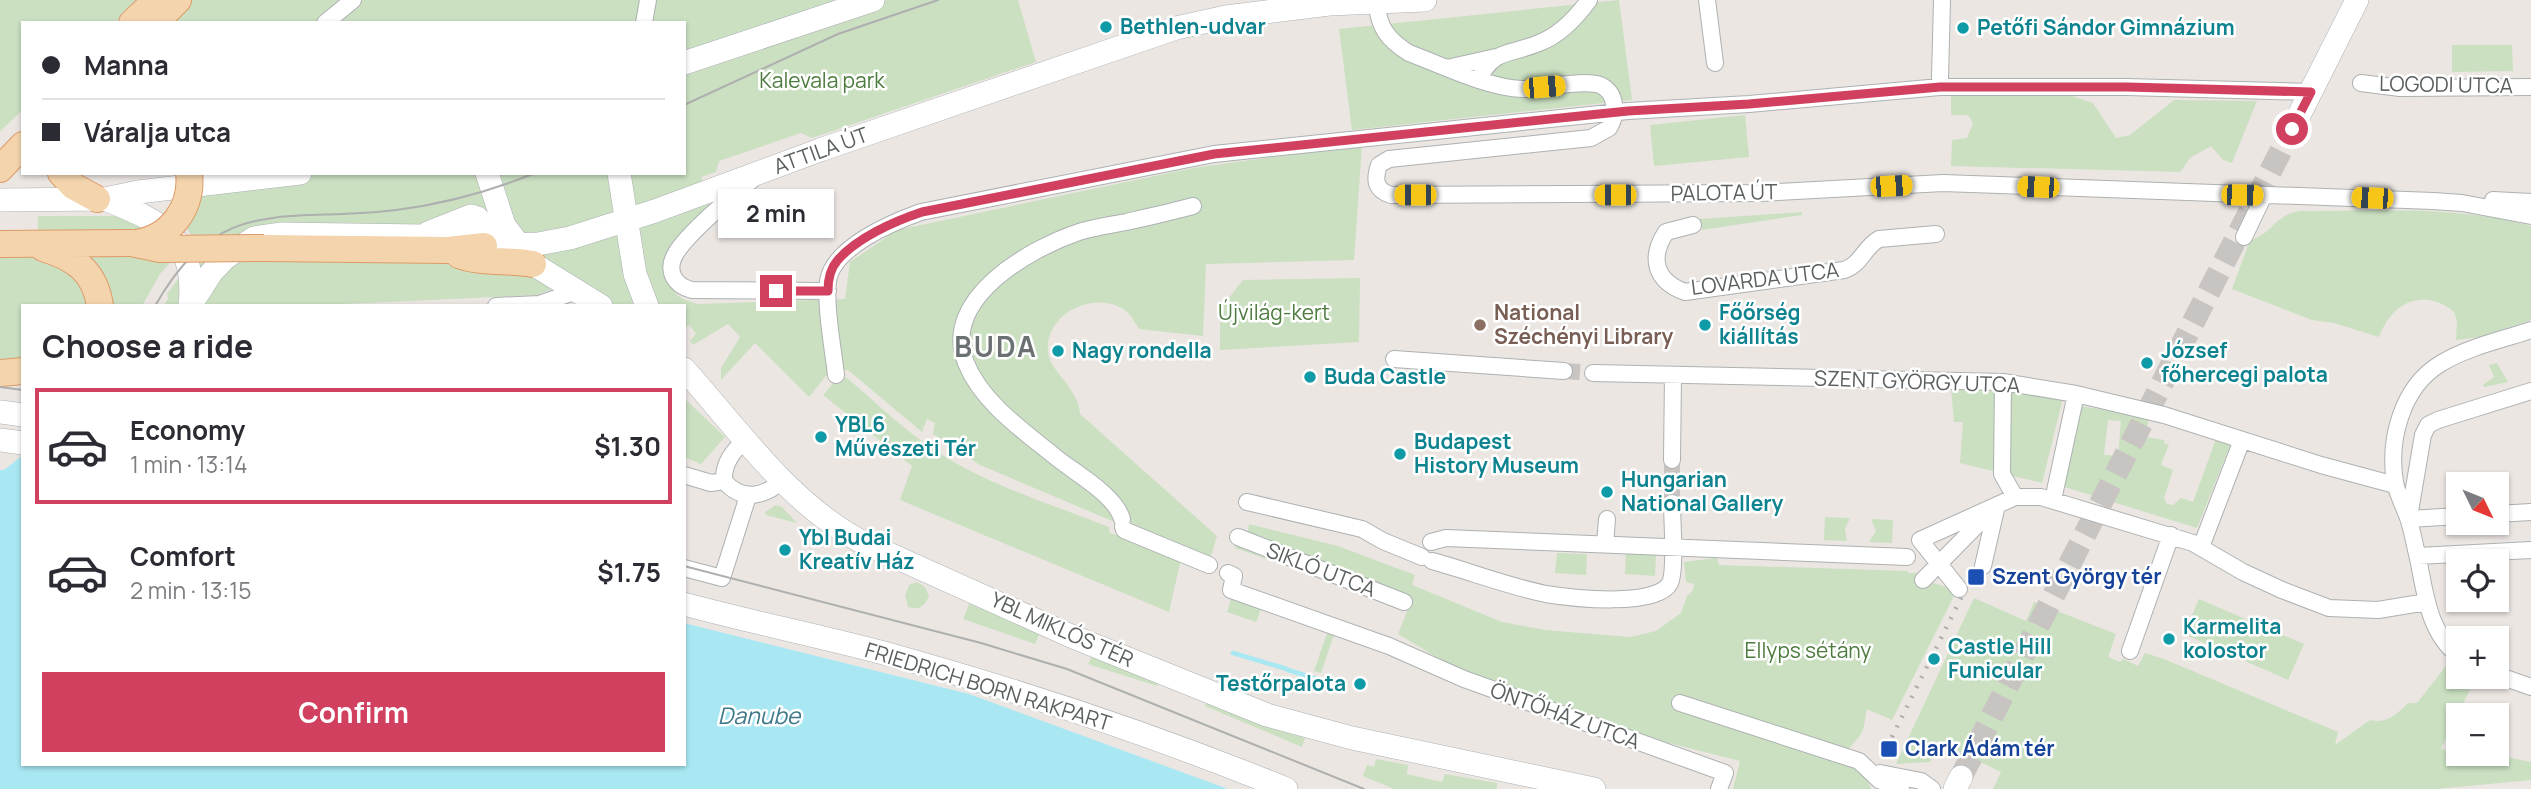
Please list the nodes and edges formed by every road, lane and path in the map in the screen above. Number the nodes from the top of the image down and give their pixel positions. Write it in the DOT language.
graph roads {
  1 [pos="156,0"];
  2 [pos="178,0"];
  3 [pos="353,0"];
  4 [pos="648,0"];
  5 [pos="873,0"];
  6 [pos="1425,0"];
  7 [pos="1589,0"];
  8 [pos="1707,0"];
  9 [pos="1942,0"];
  10 [pos="2357,0"];
  11 [pos="1352,1"];
  12 [pos="1377,3"];
  13 [pos="134,21"];
  14 [pos="157,21"];
  15 [pos="327,21"];
  16 [pos="644,21"];
  17 [pos="1496,57"];
  18 [pos="686,62"];
  19 [pos="1715,63"];
  20 [pos="1447,68"];
  21 [pos="1940,78"];
  22 [pos="1479,79"];
  23 [pos="2361,83"];
  24 [pos="2531,87"];
  25 [pos="2311,92"];
  26 [pos="1615,112"];
  27 [pos="2292,129"];
  28 [pos="21,147"];
  29 [pos="0,169"];
  30 [pos="762,172"];
  31 [pos="63,175"];
  32 [pos="189,175"];
  33 [pos="282,175"];
  34 [pos="488,175"];
  35 [pos="619,175"];
  36 [pos="1376,182"];
  37 [pos="1359,184"];
  38 [pos="2264,195"];
  39 [pos="101,199"];
  40 [pos="0,200"];
  41 [pos="2531,201"];
  42 [pos="2462,202"];
  43 [pos="1193,206"];
  44 [pos="2531,216"];
  45 [pos="625,220"];
  46 [pos="1693,225"];
  47 [pos="1936,233"];
  48 [pos="2244,237"];
  49 [pos="131,243"];
  50 [pos="422,243"];
  51 [pos="12,244"];
  52 [pos="484,246"];
  53 [pos="448,250"];
  54 [pos="525,255"];
  55 [pos="577,291"];
  56 [pos="828,291"];
  57 [pos="100,304"];
  58 [pos="190,304"];
  59 [pos="191,304"];
  60 [pos="539,304"];
  61 [pos="598,304"];
  62 [pos="646,304"];
  63 [pos="2531,330"];
  64 [pos="1394,359"];
  65 [pos="21,371"];
  66 [pos="686,371"];
  67 [pos="1564,371"];
  68 [pos="0,373"];
  69 [pos="1593,373"];
  70 [pos="1673,374"];
  71 [pos="835,375"];
  72 [pos="2003,382"];
  73 [pos="2531,391"];
  74 [pos="2076,394"];
  75 [pos="0,412"];
  76 [pos="21,415"];
  77 [pos="0,440"];
  78 [pos="746,440"];
  79 [pos="2242,440"];
  80 [pos="21,443"];
  81 [pos="1672,460"];
  82 [pos="686,476"];
  83 [pos="783,480"];
  84 [pos="724,481"];
  85 [pos="2395,485"];
  86 [pos="748,496"];
  87 [pos="2015,497"];
  88 [pos="2053,500"];
  89 [pos="1247,502"];
  90 [pos="1672,503"];
  91 [pos="1997,505"];
  92 [pos="2531,512"];
  93 [pos="2510,513"];
  94 [pos="2446,517"];
  95 [pos="1607,519"];
  96 [pos="2409,519"];
  97 [pos="2171,536"];
  98 [pos="1238,537"];
  99 [pos="1605,544"];
  100 [pos="1672,547"];
  101 [pos="2201,547"];
  102 [pos="1431,550"];
  103 [pos="2531,550"];
  104 [pos="2418,556"];
  105 [pos="1907,557"];
  106 [pos="1939,564"];
  107 [pos="1209,565"];
  108 [pos="1983,566"];
  109 [pos="686,569"];
  110 [pos="1228,573"];
  111 [pos="1923,580"];
  112 [pos="1959,589"];
  113 [pos="1404,602"];
  114 [pos="2427,602"];
  115 [pos="686,604"];
  116 [pos="2446,645"];
  117 [pos="2130,651"];
  118 [pos="2509,679"];
  119 [pos="2531,687"];
  120 [pos="1680,703"];
  121 [pos="1886,778"];
  122 [pos="1922,786"];
  123 [pos="1286,789"];
  124 [pos="1594,789"];
  125 [pos="1719,789"];
  1 -- 13 [label="main road"];
  2 -- 14 [label="main road"];
  3 -- 15 [label="street"];
  4 -- 16 [label="street"];
  5 -- 18 [label="main road"];
  6 -- 12 [label="main road, ATTILA ÚT"];
  7 -- 17 [label="street"];
  8 -- 19 [label="street"];
  9 -- 21 [label="street"];
  10 -- 25 [label="main road"];
  11 -- 12 [label="main road, ATTILA ÚT"];
  11 -- 30 [label="main road, ATTILA ÚT"];
  12 -- 20 [label="street"];
  17 -- 20 [label="street"];
  17 -- 22 [label="street"];
  20 -- 22 [label="street"];
  22 -- 26 [label="street"];
  23 -- 24 [label="street, LOGODI UTCA"];
  25 -- 26 [label="street"];
  25 -- 27 [label="main road"];
  26 -- 36 [label="street"];
  26 -- 56 [label="street"];
  28 -- 29 [label="main road"];
  30 -- 45 [label="main road, ATTILA ÚT"];
  30 -- 56 [label="street"];
  31 -- 39 [label="main road"];
  32 -- 49 [label="main road, bridge"];
  33 -- 39 [label="main road"];
  34 -- 54 [label="main road"];
  35 -- 45 [label="main road"];
  36 -- 37 [label="street"];
  36 -- 38 [label="street, PALOTA ÚT"];
  38 -- 42 [label="street, PALOTA ÚT"];
  38 -- 48 [label="street"];
  39 -- 40 [label="main road"];
  39 -- 58 [label="main road"];
  41 -- 42 [label="street, PALOTA ÚT"];
  42 -- 44 [label="street, PALOTA ÚT"];
  43 -- 107 [label="street"];
  45 -- 54 [label="main road, ATTILA ÚT"];
  45 -- 62 [label="main road"];
  46 -- 47 [label="street, LOVARDA UTCA"];
  49 -- 50 [label="main road, bridge"];
  49 -- 51 [label="main road"];
  50 -- 52 [label="main road, ATTILA ÚT"];
  50 -- 53 [label="main road"];
  50 -- 54 [label="main road"];
  50 -- 59 [label="main road, ATTILA ÚT"];
  51 -- 57 [label="main road"];
  52 -- 53 [label="main road"];
  52 -- 54 [label="main road, ATTILA ÚT"];
  53 -- 54 [label="main road"];
  54 -- 55 [label="main road"];
  55 -- 60 [label="street"];
  55 -- 61 [label="main road"];
  56 -- 71 [label="street"];
  63 -- 85 [label="street"];
  64 -- 67 [label="street"];
  65 -- 68 [label="main road"];
  66 -- 78 [label="main road, YBL MIKLÓS TÉR"];
  69 -- 70 [label="street, SZENT GYÖRGY UTCA"];
  70 -- 72 [label="street, SZENT GYÖRGY UTCA"];
  70 -- 81 [label="street"];
  72 -- 74 [label="street, SZENT GYÖRGY UTCA"];
  72 -- 87 [label="street"];
  73 -- 96 [label="street"];
  74 -- 79 [label="street, SZENT GYÖRGY UTCA"];
  74 -- 88 [label="street"];
  75 -- 76 [label="main road"];
  77 -- 80 [label="main road"];
  78 -- 83 [label="main road, YBL MIKLÓS TÉR"];
  78 -- 84 [label="street"];
  79 -- 85 [label="street, SZENT GYÖRGY UTCA"];
  79 -- 101 [label="street"];
  82 -- 84 [label="street"];
  83 -- 86 [label="street"];
  83 -- 124 [label="main road, YBL MIKLÓS TÉR"];
  84 -- 86 [label="street"];
  85 -- 96 [label="street"];
  86 -- 109 [label="street"];
  87 -- 88 [label="street"];
  87 -- 91 [label="street"];
  88 -- 97 [label="street"];
  89 -- 102 [label="street"];
  90 -- 100 [label="street"];
  91 -- 106 [label="street"];
  91 -- 106 [label="street"];
  91 -- 108 [label="street"];
  92 -- 93 [label="street"];
  94 -- 96 [label="street"];
  95 -- 99 [label="street"];
  96 -- 104 [label="street"];
  97 -- 101 [label="street"];
  97 -- 117 [label="street"];
  98 -- 113 [label="street, SIKLÓ UTCA"];
  99 -- 100 [label="street"];
  99 -- 102 [label="street"];
  100 -- 102 [label="street"];
  100 -- 105 [label="street"];
  101 -- 114 [label="street"];
  103 -- 104 [label="street"];
  104 -- 114 [label="street"];
  106 -- 111 [label="street"];
  106 -- 112 [label="street"];
  110 -- 125 [label="street, ÖNTŐHÁZ UTCA"];
  114 -- 116 [label="street"];
  115 -- 123 [label="main road, FRIEDRICH BORN RAKPART"];
  118 -- 119 [label="street"];
  120 -- 121 [label="street"];
  121 -- 122 [label="street"];
}
